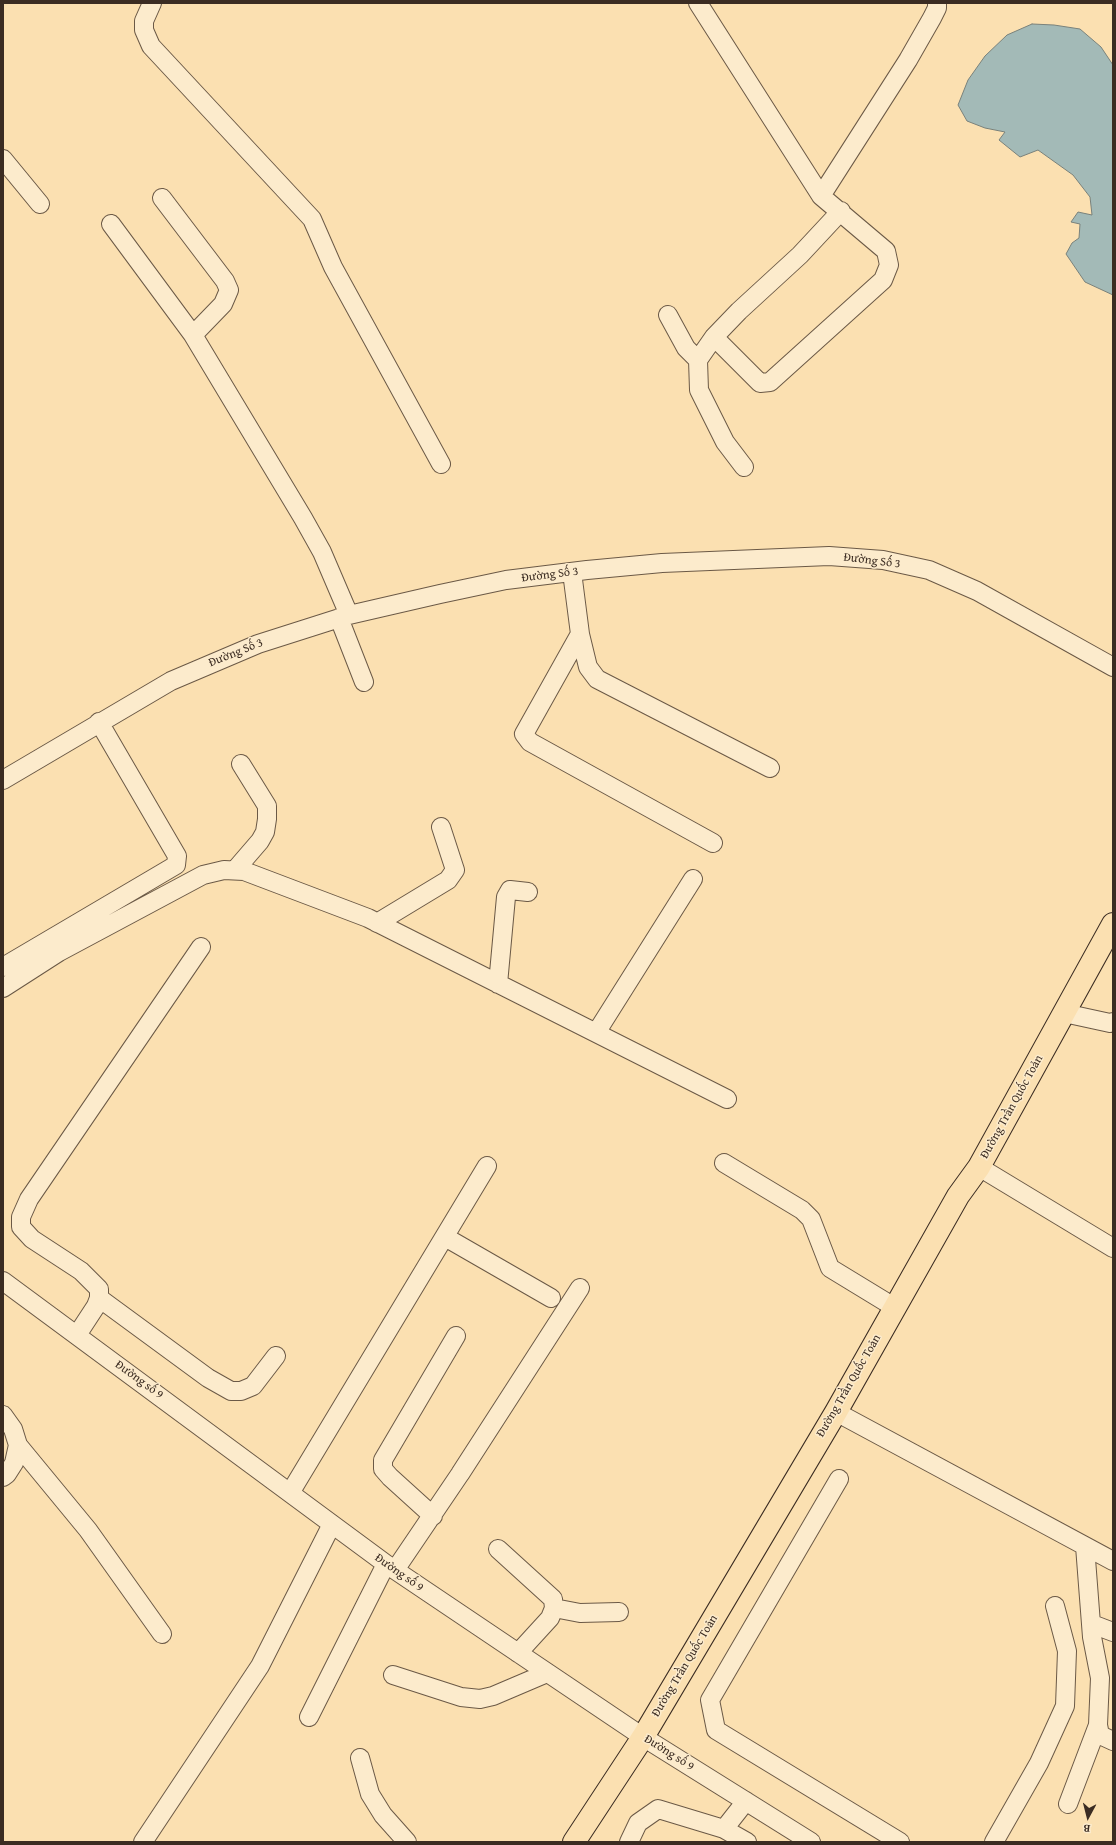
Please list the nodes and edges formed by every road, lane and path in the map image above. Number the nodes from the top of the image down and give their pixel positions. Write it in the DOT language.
graph roads {
  1 [pos="152,3"];
  2 [pos="698,3"];
  3 [pos="936,3"];
  4 [pos="3,159"];
  5 [pos="821,196"];
  6 [pos="162,198"];
  7 [pos="40,204"];
  8 [pos="841,211"];
  9 [pos="111,224"];
  10 [pos="668,315"];
  11 [pos="193,335"];
  12 [pos="714,337"];
  13 [pos="698,360"];
  14 [pos="441,464"];
  15 [pos="744,467"];
  16 [pos="572,572"];
  17 [pos="344,617"];
  18 [pos="580,634"];
  19 [pos="1113,667"];
  20 [pos="364,682"];
  21 [pos="99,722"];
  22 [pos="241,764"];
  23 [pos="770,768"];
  24 [pos="3,780"];
  25 [pos="441,827"];
  26 [pos="713,843"];
  27 [pos="235,870"];
  28 [pos="693,879"];
  29 [pos="528,892"];
  30 [pos="377,922"];
  31 [pos="1113,924"];
  32 [pos="201,946"];
  33 [pos="3,967"];
  34 [pos="498,984"];
  35 [pos="3,988"];
  36 [pos="1064,1012"];
  37 [pos="1113,1022"];
  38 [pos="596,1033"];
  39 [pos="727,1099"];
  40 [pos="724,1163"];
  41 [pos="487,1166"];
  42 [pos="979,1167"];
  43 [pos="445,1237"];
  44 [pos="1113,1248"];
  45 [pos="3,1281"];
  46 [pos="580,1288"];
  47 [pos="99,1298"];
  48 [pos="551,1298"];
  49 [pos="894,1307"];
  50 [pos="77,1335"];
  51 [pos="456,1336"];
  52 [pos="276,1356"];
  53 [pos="836,1412"];
  54 [pos="3,1415"];
  55 [pos="18,1445"];
  56 [pos="3,1477"];
  57 [pos="839,1480"];
  58 [pos="290,1493"];
  59 [pos="433,1516"];
  60 [pos="332,1524"];
  61 [pos="1085,1546"];
  62 [pos="498,1549"];
  63 [pos="1113,1561"];
  64 [pos="390,1567"];
  65 [pos="1055,1606"];
  66 [pos="554,1608"];
  67 [pos="619,1612"];
  68 [pos="1092,1624"];
  69 [pos="1113,1632"];
  70 [pos="162,1634"];
  71 [pos="518,1653"];
  72 [pos="547,1673"];
  73 [pos="393,1675"];
  74 [pos="310,1717"];
  75 [pos="1098,1725"];
  76 [pos="643,1737"];
  77 [pos="1113,1741"];
  78 [pos="360,1758"];
  79 [pos="746,1801"];
  80 [pos="1068,1804"];
  81 [pos="724,1829"];
  82 [pos="143,1842"];
  83 [pos="407,1842"];
  84 [pos="574,1842"];
  85 [pos="629,1842"];
  86 [pos="747,1842"];
  87 [pos="811,1842"];
  88 [pos="900,1842"];
  89 [pos="994,1842"];
  1 -- 14 [label="street"];
  2 -- 5 [label="street"];
  3 -- 5 [label="street"];
  4 -- 7 [label="street"];
  5 -- 8 [label="street"];
  6 -- 11 [label="street"];
  8 -- 12 [label="street"];
  8 -- 12 [label="street"];
  9 -- 11 [label="street"];
  10 -- 13 [label="street"];
  11 -- 17 [label="street"];
  12 -- 13 [label="street"];
  13 -- 15 [label="street"];
  16 -- 17 [label="street, Đường Số 3"];
  16 -- 18 [label="street"];
  16 -- 19 [label="street, Đường Số 3"];
  17 -- 20 [label="street"];
  17 -- 21 [label="street, Đường Số 3"];
  18 -- 23 [label="street"];
  18 -- 26 [label="street"];
  21 -- 24 [label="street, Đường Số 3"];
  21 -- 33 [label="street"];
  22 -- 27 [label="street"];
  25 -- 30 [label="street"];
  27 -- 30 [label="street"];
  27 -- 35 [label="street"];
  28 -- 38 [label="street"];
  29 -- 34 [label="street"];
  30 -- 34 [label="street"];
  31 -- 36 [label="main road, Đường Trần Quốc Toản"];
  32 -- 47 [label="street"];
  34 -- 38 [label="street"];
  36 -- 37 [label="street"];
  36 -- 42 [label="main road, Đường Trần Quốc Toản"];
  38 -- 39 [label="street"];
  40 -- 49 [label="street"];
  41 -- 43 [label="street"];
  42 -- 44 [label="street"];
  42 -- 49 [label="main road, Đường Trần Quốc Toản"];
  43 -- 48 [label="street"];
  43 -- 58 [label="street"];
  45 -- 50 [label="street, Đường số 9"];
  46 -- 59 [label="street"];
  47 -- 50 [label="street"];
  47 -- 52 [label="street"];
  49 -- 53 [label="main road, Đường Trần Quốc Toản"];
  50 -- 58 [label="street, Đường số 9"];
  51 -- 59 [label="street"];
  53 -- 61 [label="street"];
  53 -- 76 [label="main road, Đường Trần Quốc Toản"];
  54 -- 55 [label="street"];
  55 -- 56 [label="street"];
  55 -- 70 [label="street"];
  57 -- 88 [label="street"];
  58 -- 60 [label="street, Đường số 9"];
  59 -- 64 [label="street"];
  60 -- 64 [label="street, Đường số 9"];
  60 -- 82 [label="street"];
  61 -- 63 [label="street"];
  61 -- 68 [label="street"];
  62 -- 66 [label="street"];
  64 -- 71 [label="street, Đường số 9"];
  64 -- 74 [label="street"];
  65 -- 89 [label="street"];
  66 -- 67 [label="street"];
  66 -- 71 [label="street"];
  68 -- 69 [label="street"];
  68 -- 75 [label="street"];
  71 -- 72 [label="street, Đường số 9"];
  72 -- 73 [label="street"];
  72 -- 76 [label="street, Đường số 9"];
  75 -- 77 [label="street"];
  75 -- 80 [label="street"];
  76 -- 79 [label="street, Đường số 9"];
  76 -- 84 [label="main road, Đường Trần Quốc Toản"];
  78 -- 83 [label="street"];
  79 -- 81 [label="street"];
  79 -- 87 [label="street, Đường số 9"];
  81 -- 85 [label="street"];
  81 -- 86 [label="street"];
}
